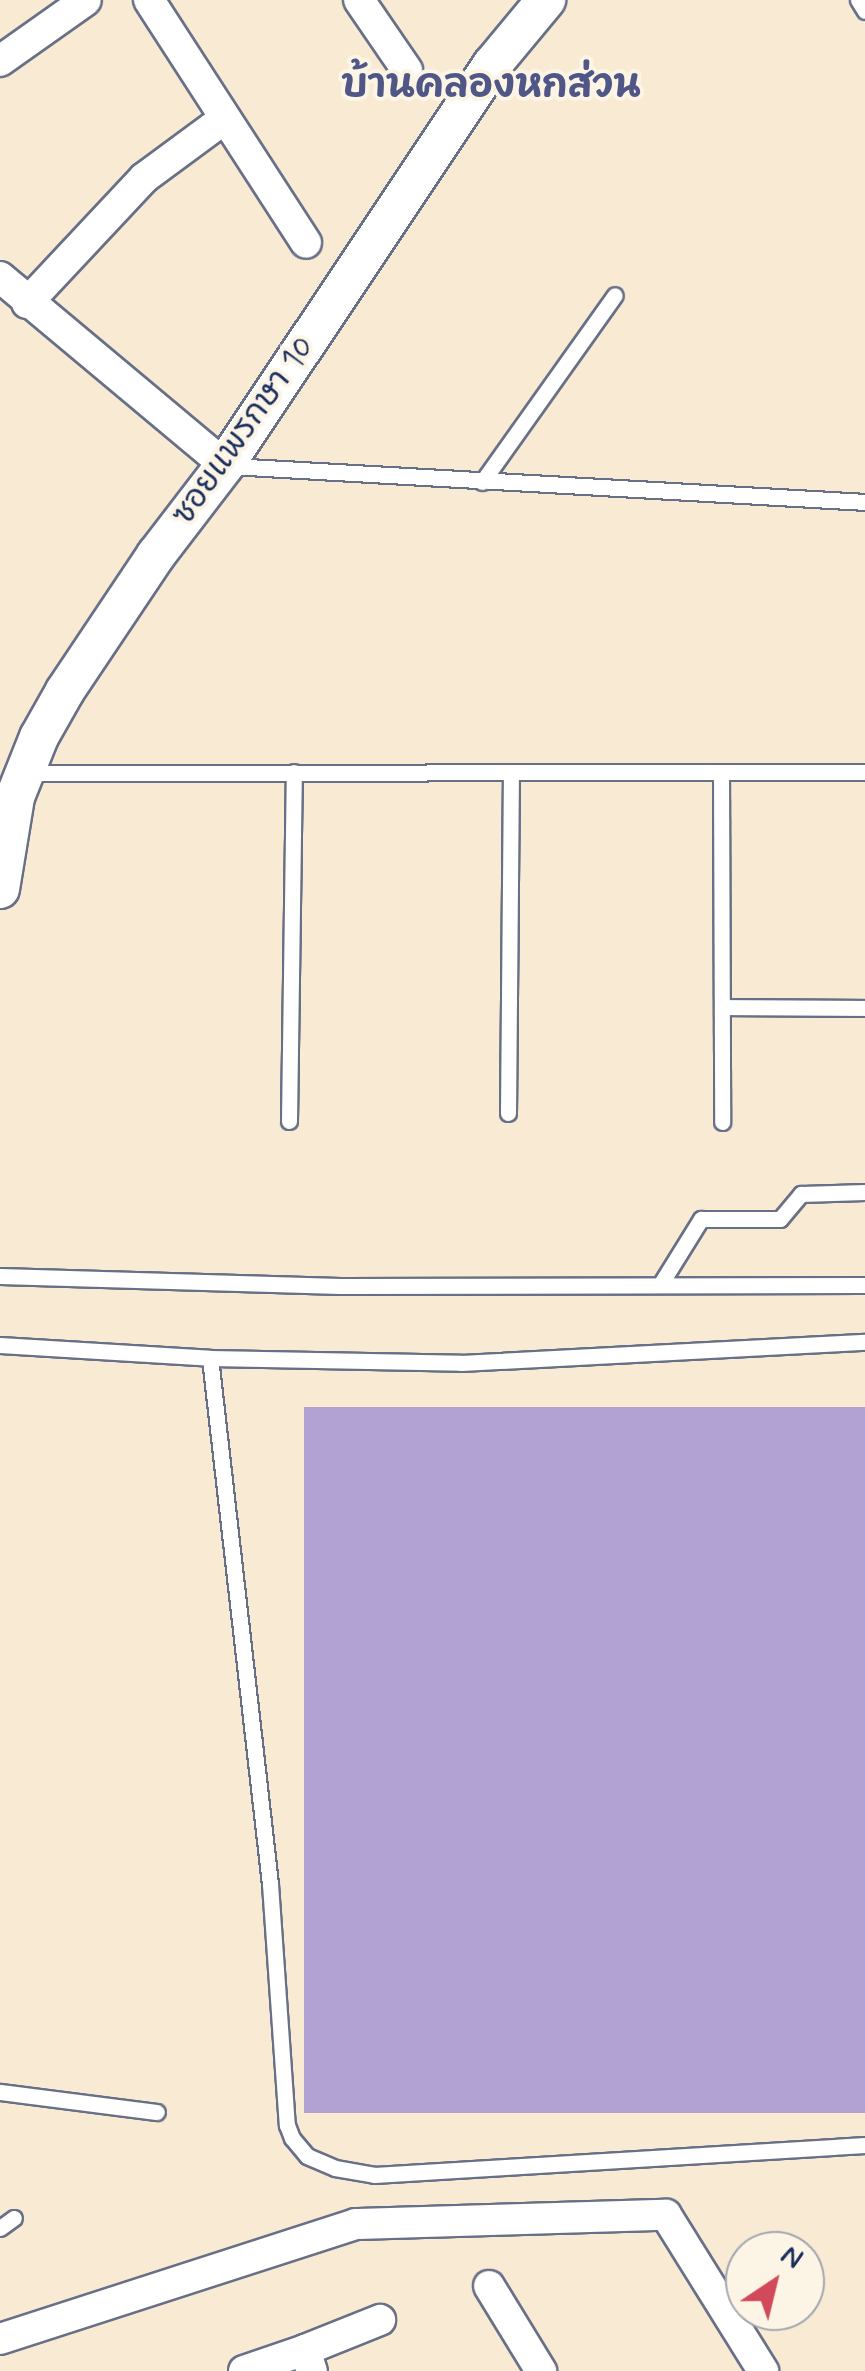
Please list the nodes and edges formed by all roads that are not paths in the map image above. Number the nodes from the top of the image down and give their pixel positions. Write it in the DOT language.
graph roads {
  1 [pos="86,0"];
  2 [pos="149,0"];
  3 [pos="359,0"];
  4 [pos="546,0"];
  5 [pos="858,0"];
  6 [pos="865,10"];
  7 [pos="0,62"];
  8 [pos="407,70"];
  9 [pos="224,120"];
  10 [pos="306,242"];
  11 [pos="0,278"];
  12 [pos="616,295"];
  13 [pos="28,302"];
  14 [pos="225,466"];
  15 [pos="482,482"];
  16 [pos="865,502"];
  17 [pos="25,772"];
  18 [pos="294,772"];
  19 [pos="510,772"];
  20 [pos="721,772"];
  21 [pos="865,772"];
  22 [pos="5,840"];
  23 [pos="0,889"];
  24 [pos="722,1008"];
  25 [pos="865,1008"];
  26 [pos="508,1114"];
  27 [pos="288,1121"];
  28 [pos="722,1122"];
  29 [pos="865,1192"];
  30 [pos="0,1276"];
  31 [pos="865,1284"];
  32 [pos="660,1285"];
  33 [pos="865,1342"];
  34 [pos="0,1345"];
  35 [pos="210,1358"];
  36 [pos="0,2092"];
  37 [pos="157,2112"];
  38 [pos="865,2146"];
  39 [pos="489,2286"];
  40 [pos="380,2320"];
  41 [pos="0,2340"];
  42 [pos="309,2361"];
  43 [pos="244,2371"];
  44 [pos="541,2371"];
  45 [pos="763,2371"];
  1 -- 7 [label="street"];
  2 -- 9 [label="street"];
  3 -- 8 [label="street"];
  4 -- 14 [label="street, ซอยแพรกษา 10"];
  5 -- 6 [label="lane"];
  9 -- 10 [label="street"];
  9 -- 13 [label="street"];
  11 -- 13 [label="street"];
  12 -- 15 [label="lane"];
  13 -- 14 [label="street"];
  14 -- 15 [label="lane"];
  14 -- 17 [label="street, ซอยแพรกษา 10"];
  15 -- 16 [label="lane"];
  17 -- 18 [label="lane"];
  17 -- 22 [label="street, ซอยแพรกษา 10"];
  18 -- 19 [label="lane"];
  18 -- 27 [label="lane"];
  19 -- 20 [label="lane"];
  19 -- 26 [label="lane"];
  20 -- 21 [label="lane"];
  20 -- 24 [label="lane"];
  22 -- 23 [label="street, ซอยแพรกษา 10"];
  24 -- 25 [label="lane"];
  24 -- 28 [label="lane"];
  29 -- 32 [label="lane"];
  30 -- 32 [label="lane"];
  31 -- 32 [label="lane"];
  33 -- 35 [label="lane"];
  34 -- 35 [label="lane"];
  35 -- 38 [label="lane"];
  36 -- 37 [label="lane"];
  39 -- 44 [label="street"];
  40 -- 42 [label="street"];
  41 -- 45 [label="street"];
  42 -- 43 [label="street"];
}
